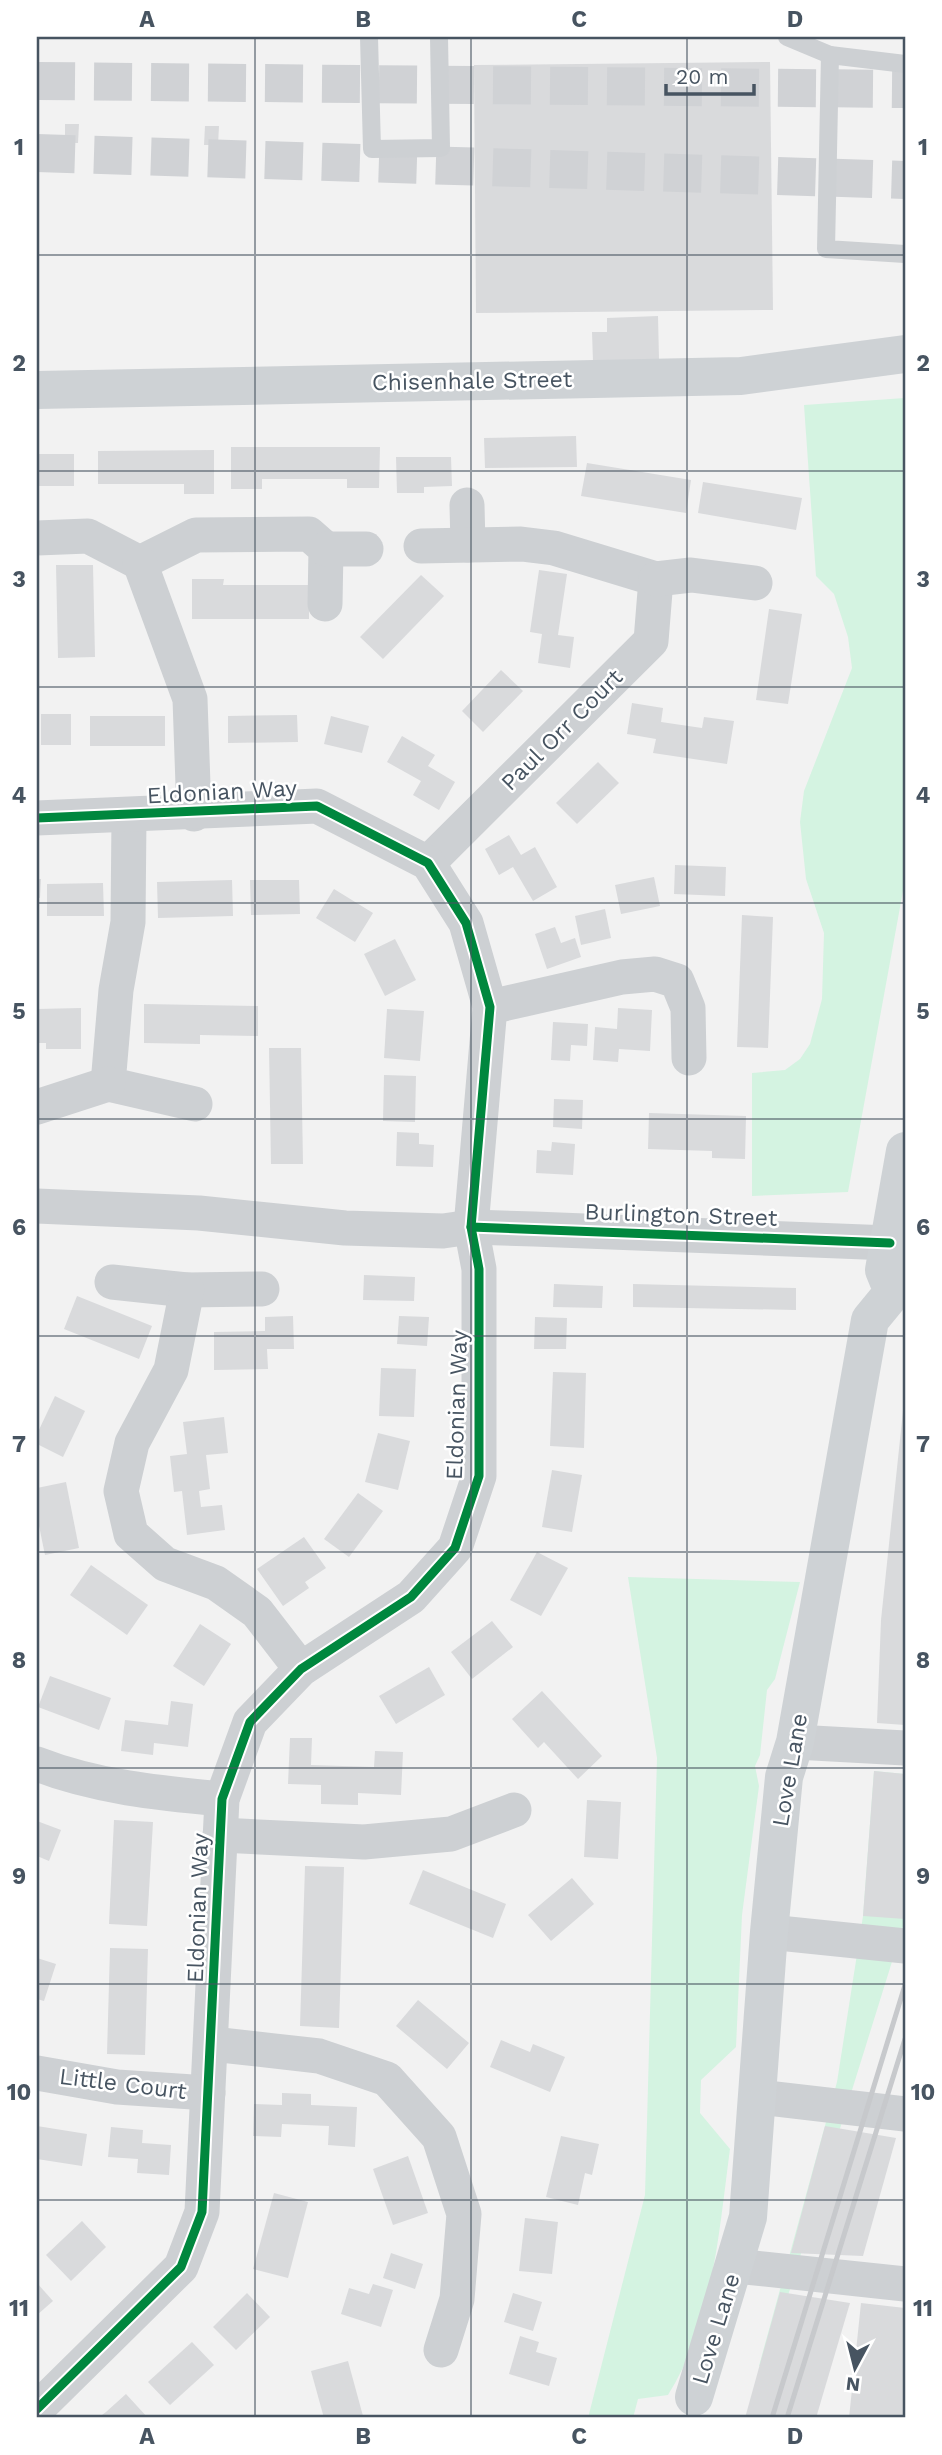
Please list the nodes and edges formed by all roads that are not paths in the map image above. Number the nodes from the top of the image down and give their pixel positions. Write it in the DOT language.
graph roads {
  1 [pos="369,37"];
  2 [pos="439,37"];
  3 [pos="787,37"];
  4 [pos="830,55"];
  5 [pos="905,64"];
  6 [pos="905,254"];
  7 [pos="905,354"];
  8 [pos="37,390"];
  9 [pos="467,505"];
  10 [pos="37,538"];
  11 [pos="468,545"];
  12 [pos="421,546"];
  13 [pos="326,549"];
  14 [pos="366,549"];
  15 [pos="140,563"];
  16 [pos="656,579"];
  17 [pos="755,583"];
  18 [pos="325,604"];
  19 [pos="194,814"];
  20 [pos="129,817"];
  21 [pos="37,818"];
  22 [pos="428,863"];
  23 [pos="490,1007"];
  24 [pos="689,1058"];
  25 [pos="108,1084"];
  26 [pos="195,1104"];
  27 [pos="37,1107"];
  28 [pos="905,1151"];
  29 [pos="37,1206"];
  30 [pos="471,1227"];
  31 [pos="890,1243"];
  32 [pos="112,1282"];
  33 [pos="262,1289"];
  34 [pos="187,1290"];
  35 [pos="899,1296"];
  36 [pos="301,1669"];
  37 [pos="795,1742"];
  38 [pos="905,1748"];
  39 [pos="37,1764"];
  40 [pos="222,1799"];
  41 [pos="514,1810"];
  42 [pos="220,1835"];
  43 [pos="769,1932"];
  44 [pos="905,1946"];
  45 [pos="212,2044"];
  46 [pos="37,2073"];
  47 [pos="208,2093"];
  48 [pos="758,2096"];
  49 [pos="905,2114"];
  50 [pos="736,2266"];
  51 [pos="905,2284"];
  52 [pos="441,2350"];
  53 [pos="695,2408"];
  54 [pos="37,2409"];
  1 -- 2 [label="lane"];
  3 -- 4 [label="lane"];
  4 -- 5 [label="lane"];
  4 -- 6 [label="lane"];
  7 -- 8 [label="street, Chisenhale Street"];
  9 -- 11 [label="street"];
  10 -- 15 [label="street"];
  11 -- 12 [label="street"];
  11 -- 16 [label="street"];
  13 -- 14 [label="street"];
  13 -- 15 [label="street"];
  13 -- 18 [label="street"];
  15 -- 19 [label="street"];
  16 -- 17 [label="street"];
  16 -- 22 [label="street, Paul Orr Court"];
  19 -- 20 [label="street, Eldonian Way"];
  19 -- 22 [label="street, Eldonian Way"];
  20 -- 21 [label="street, Eldonian Way"];
  20 -- 25 [label="street"];
  22 -- 23 [label="street, Eldonian Way"];
  23 -- 24 [label="street"];
  23 -- 30 [label="street, Eldonian Way"];
  25 -- 26 [label="street"];
  25 -- 27 [label="street"];
  28 -- 31 [label="street, Love Lane"];
  29 -- 30 [label="street, Burlington Street"];
  30 -- 31 [label="street, Burlington Street"];
  30 -- 36 [label="street, Eldonian Way"];
  31 -- 35 [label="street, Love Lane"];
  32 -- 34 [label="street"];
  33 -- 34 [label="street"];
  34 -- 36 [label="street"];
  35 -- 37 [label="street, Love Lane"];
  36 -- 40 [label="street, Eldonian Way"];
  37 -- 38 [label="street"];
  37 -- 43 [label="street, Love Lane"];
  39 -- 40 [label="street"];
  40 -- 42 [label="street, Eldonian Way"];
  41 -- 42 [label="street"];
  42 -- 45 [label="street, Eldonian Way"];
  43 -- 44 [label="street"];
  43 -- 48 [label="street, Love Lane"];
  45 -- 47 [label="street, Eldonian Way"];
  45 -- 52 [label="street"];
  46 -- 47 [label="street, Little Court"];
  47 -- 54 [label="street, Eldonian Way"];
  48 -- 49 [label="street"];
  48 -- 50 [label="street, Love Lane"];
  50 -- 51 [label="street"];
  50 -- 53 [label="street, Love Lane"];
}
